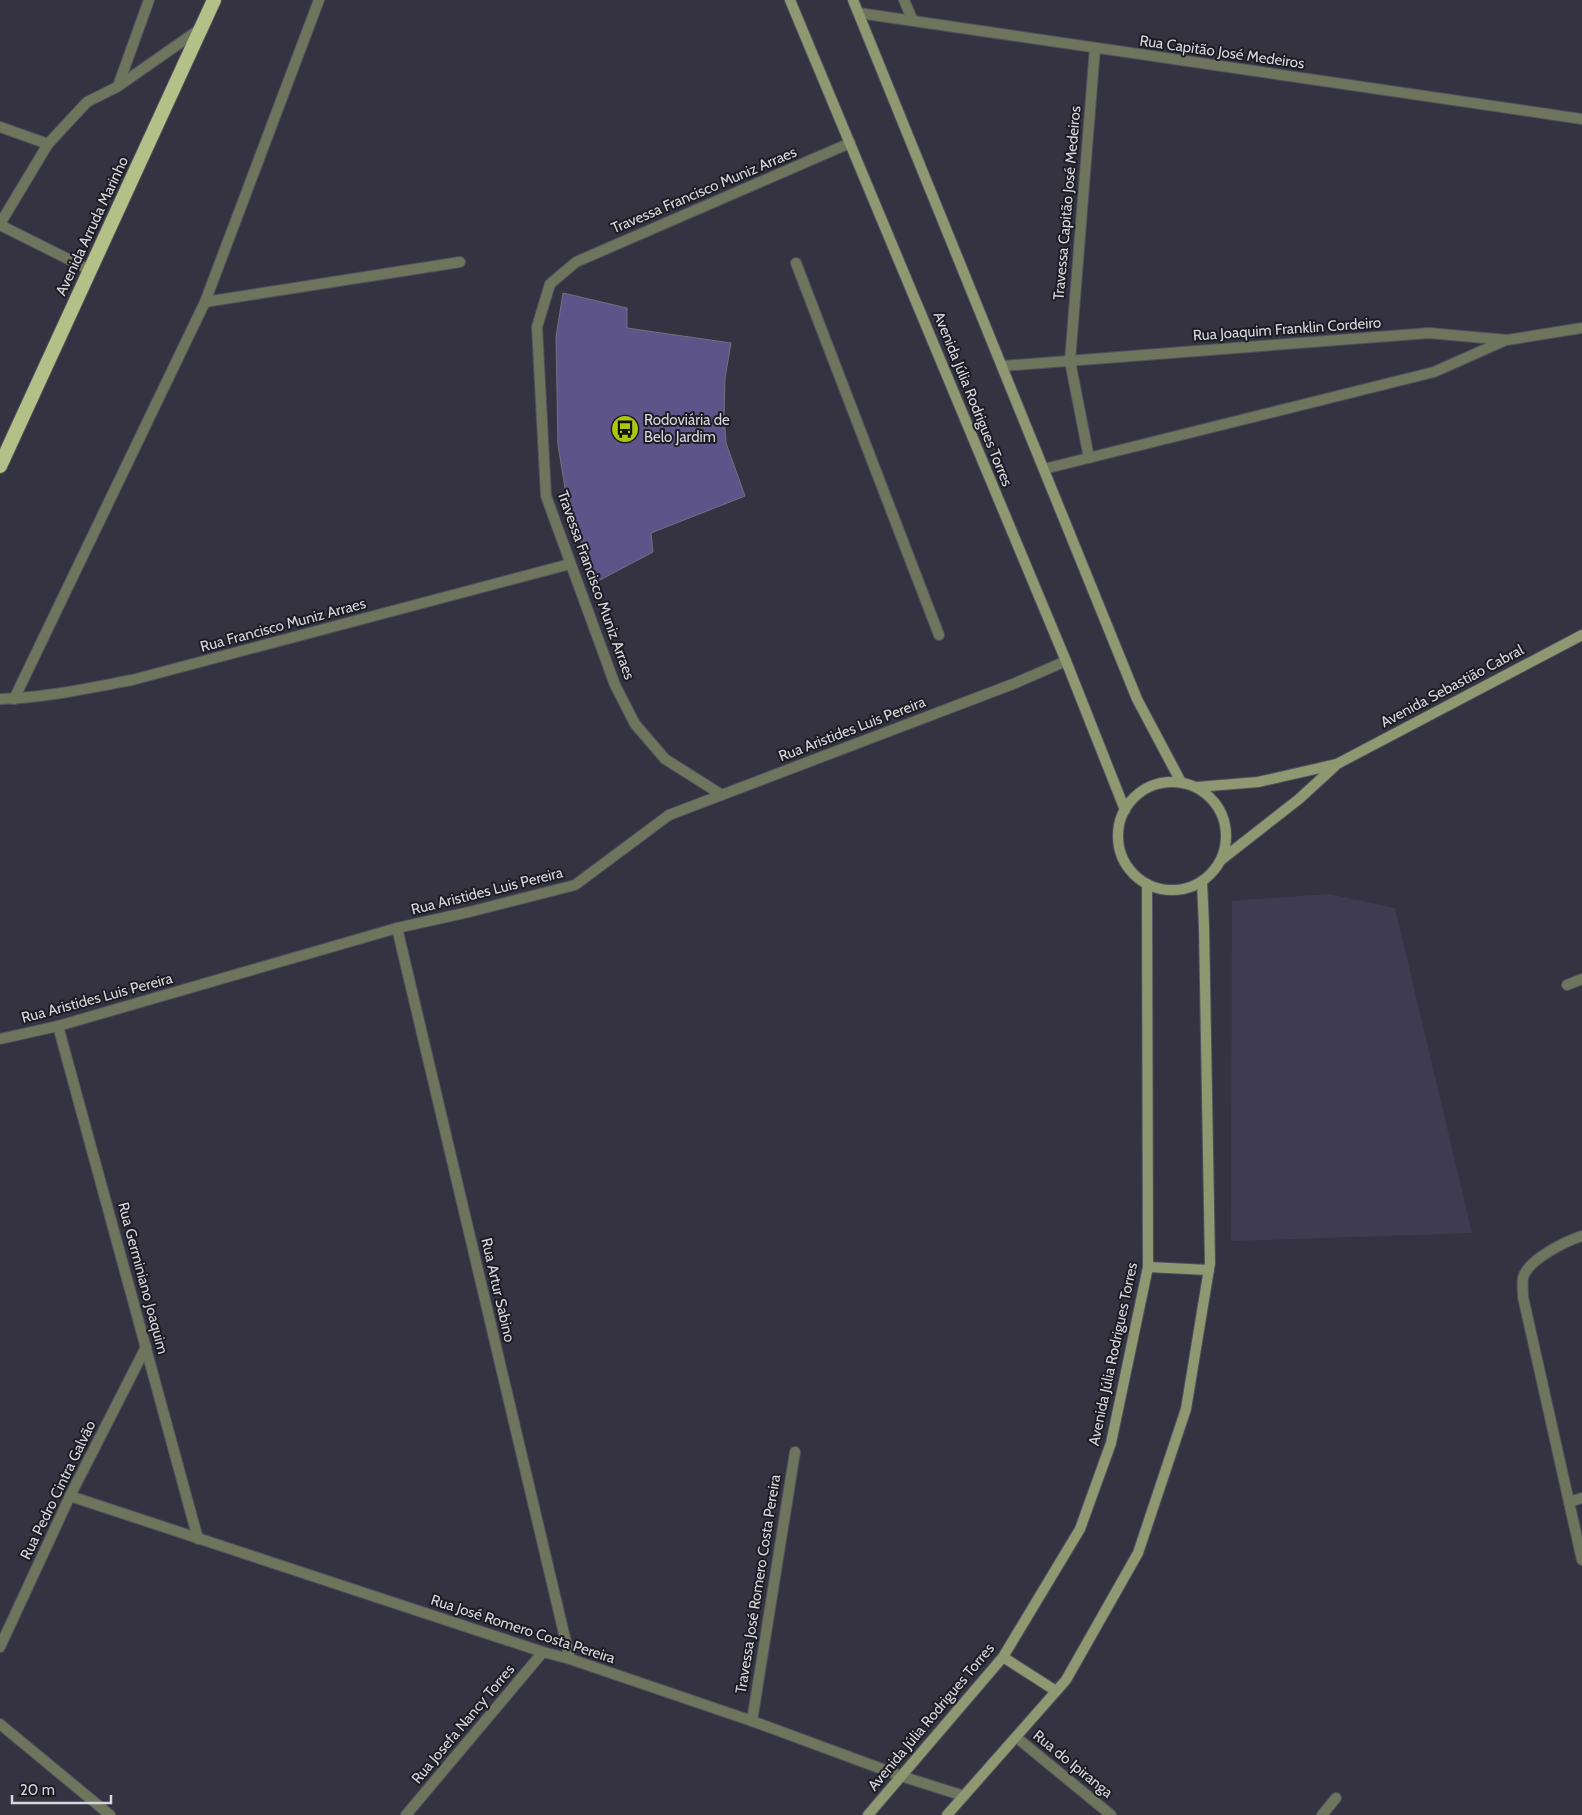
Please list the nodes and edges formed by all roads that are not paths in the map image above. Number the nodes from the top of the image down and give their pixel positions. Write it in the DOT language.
graph roads {
  1 [pos="150,0"];
  2 [pos="214,0"];
  3 [pos="319,0"];
  4 [pos="790,0"];
  5 [pos="853,0"];
  6 [pos="904,0"];
  7 [pos="859,13"];
  8 [pos="912,21"];
  9 [pos="201,28"];
  10 [pos="1095,48"];
  11 [pos="117,86"];
  12 [pos="1582,119"];
  13 [pos="0,127"];
  14 [pos="850,142"];
  15 [pos="48,144"];
  16 [pos="0,225"];
  17 [pos="460,262"];
  18 [pos="796,262"];
  19 [pos="90,270"];
  20 [pos="205,302"];
  21 [pos="1582,328"];
  22 [pos="1507,340"];
  23 [pos="1070,361"];
  24 [pos="1002,366"];
  25 [pos="1089,458"];
  26 [pos="0,466"];
  27 [pos="1044,469"];
  28 [pos="570,564"];
  29 [pos="939,635"];
  30 [pos="1582,635"];
  31 [pos="1066,661"];
  32 [pos="0,699"];
  33 [pos="14,699"];
  34 [pos="1337,764"];
  35 [pos="1181,782"];
  36 [pos="1197,787"];
  37 [pos="722,795"];
  38 [pos="1125,810"];
  39 [pos="1221,860"];
  40 [pos="1202,881"];
  41 [pos="1147,884"];
  42 [pos="397,928"];
  43 [pos="1582,980"];
  44 [pos="1567,985"];
  45 [pos="58,1026"];
  46 [pos="0,1039"];
  47 [pos="1580,1236"];
  48 [pos="1148,1267"];
  49 [pos="1209,1270"];
  50 [pos="146,1347"];
  51 [pos="794,1452"];
  52 [pos="70,1496"];
  53 [pos="1582,1498"];
  54 [pos="1569,1502"];
  55 [pos="198,1539"];
  56 [pos="1582,1560"];
  57 [pos="0,1647"];
  58 [pos="543,1652"];
  59 [pos="1003,1657"];
  60 [pos="570,1659"];
  61 [pos="1056,1691"];
  62 [pos="752,1721"];
  63 [pos="0,1724"];
  64 [pos="1016,1737"];
  65 [pos="901,1776"];
  66 [pos="964,1796"];
  67 [pos="1336,1798"];
  68 [pos="110,1815"];
  69 [pos="406,1815"];
  70 [pos="868,1815"];
  71 [pos="947,1815"];
  72 [pos="1111,1815"];
  73 [pos="1322,1815"];
  1 -- 11 [label="street"];
  2 -- 9 [label="highway, Avenida Arruda Marinho"];
  3 -- 20 [label="street"];
  4 -- 14 [label="main road, Avenida Júlia Rodrigues Torres"];
  5 -- 7 [label="main road"];
  6 -- 8 [label="street"];
  7 -- 8 [label="street, Rua Capitão José Medeiros"];
  7 -- 24 [label="main road"];
  8 -- 10 [label="street, Rua Capitão José Medeiros"];
  9 -- 11 [label="street"];
  9 -- 19 [label="highway, Avenida Arruda Marinho"];
  10 -- 12 [label="street, Rua Capitão José Medeiros"];
  10 -- 23 [label="street, Travessa Capitão José Medeiros"];
  11 -- 15 [label="street"];
  13 -- 15 [label="street"];
  14 -- 28 [label="street, Travessa Francisco Muniz Arraes"];
  14 -- 31 [label="main road, Avenida Júlia Rodrigues Torres"];
  15 -- 16 [label="street"];
  16 -- 19 [label="street"];
  17 -- 20 [label="street"];
  18 -- 29 [label="street"];
  19 -- 26 [label="highway, Avenida Arruda Marinho"];
  20 -- 33 [label="street"];
  21 -- 22 [label="street, Rua Joaquim Franklin Cordeiro"];
  22 -- 23 [label="street, Rua Joaquim Franklin Cordeiro"];
  22 -- 25 [label="street, Rua Joaquim Franklin Cordeiro"];
  23 -- 24 [label="street, Rua Joaquim Franklin Cordeiro"];
  23 -- 25 [label="street"];
  24 -- 27 [label="main road"];
  25 -- 27 [label="street, Rua Joaquim Franklin Cordeiro"];
  27 -- 35 [label="main road"];
  28 -- 33 [label="street, Rua Francisco Muniz Arraes"];
  28 -- 37 [label="street, Travessa Francisco Muniz Arraes"];
  30 -- 34 [label="main road, Avenida Sebastião Cabral"];
  31 -- 37 [label="street, Rua Aristides Luis Pereira"];
  31 -- 38 [label="main road, Avenida Júlia Rodrigues Torres"];
  32 -- 33 [label="street, Rua Francisco Muniz Arraes"];
  34 -- 36 [label="main road, Avenida Sebastião Cabral"];
  34 -- 39 [label="main road, Avenida Sebastião Cabral"];
  35 -- 36 [label="main road"];
  35 -- 38 [label="main road"];
  36 -- 39 [label="main road"];
  37 -- 42 [label="street, Rua Aristides Luis Pereira"];
  38 -- 41 [label="main road"];
  39 -- 40 [label="main road"];
  40 -- 41 [label="main road"];
  40 -- 49 [label="main road"];
  41 -- 48 [label="main road, Avenida Júlia Rodrigues Torres"];
  42 -- 45 [label="street, Rua Aristides Luis Pereira"];
  42 -- 60 [label="street, Rua Artur Sabino"];
  43 -- 44 [label="street"];
  45 -- 46 [label="street, Rua Aristides Luis Pereira"];
  45 -- 50 [label="street, Rua Germiniano Joaquim"];
  47 -- 54 [label="street"];
  48 -- 49 [label="main road"];
  48 -- 59 [label="main road, Avenida Júlia Rodrigues Torres"];
  49 -- 61 [label="main road"];
  50 -- 52 [label="street, Rua Pedro Cintra Galvão"];
  50 -- 55 [label="street, Rua Germiniano Joaquim"];
  51 -- 62 [label="street, Travessa José Romero Costa Pereira"];
  52 -- 55 [label="street, Rua José Romero Costa Pereira"];
  52 -- 57 [label="street, Rua Pedro Cintra Galvão"];
  53 -- 54 [label="street"];
  54 -- 56 [label="street"];
  55 -- 58 [label="street, Rua José Romero Costa Pereira"];
  58 -- 60 [label="street, Rua José Romero Costa Pereira"];
  58 -- 69 [label="street, Rua Josefa Nancy Torres"];
  59 -- 61 [label="main road"];
  59 -- 65 [label="main road, Avenida Júlia Rodrigues Torres"];
  60 -- 62 [label="street, Rua José Romero Costa Pereira"];
  61 -- 64 [label="main road"];
  62 -- 65 [label="street, Rua José Romero Costa Pereira"];
  63 -- 68 [label="street"];
  64 -- 66 [label="main road"];
  64 -- 72 [label="street, Rua do Ipiranga"];
  65 -- 66 [label="street, Rua José Romero Costa Pereira"];
  65 -- 70 [label="main road, Avenida Júlia Rodrigues Torres"];
  66 -- 71 [label="main road"];
  67 -- 73 [label="street"];
}
